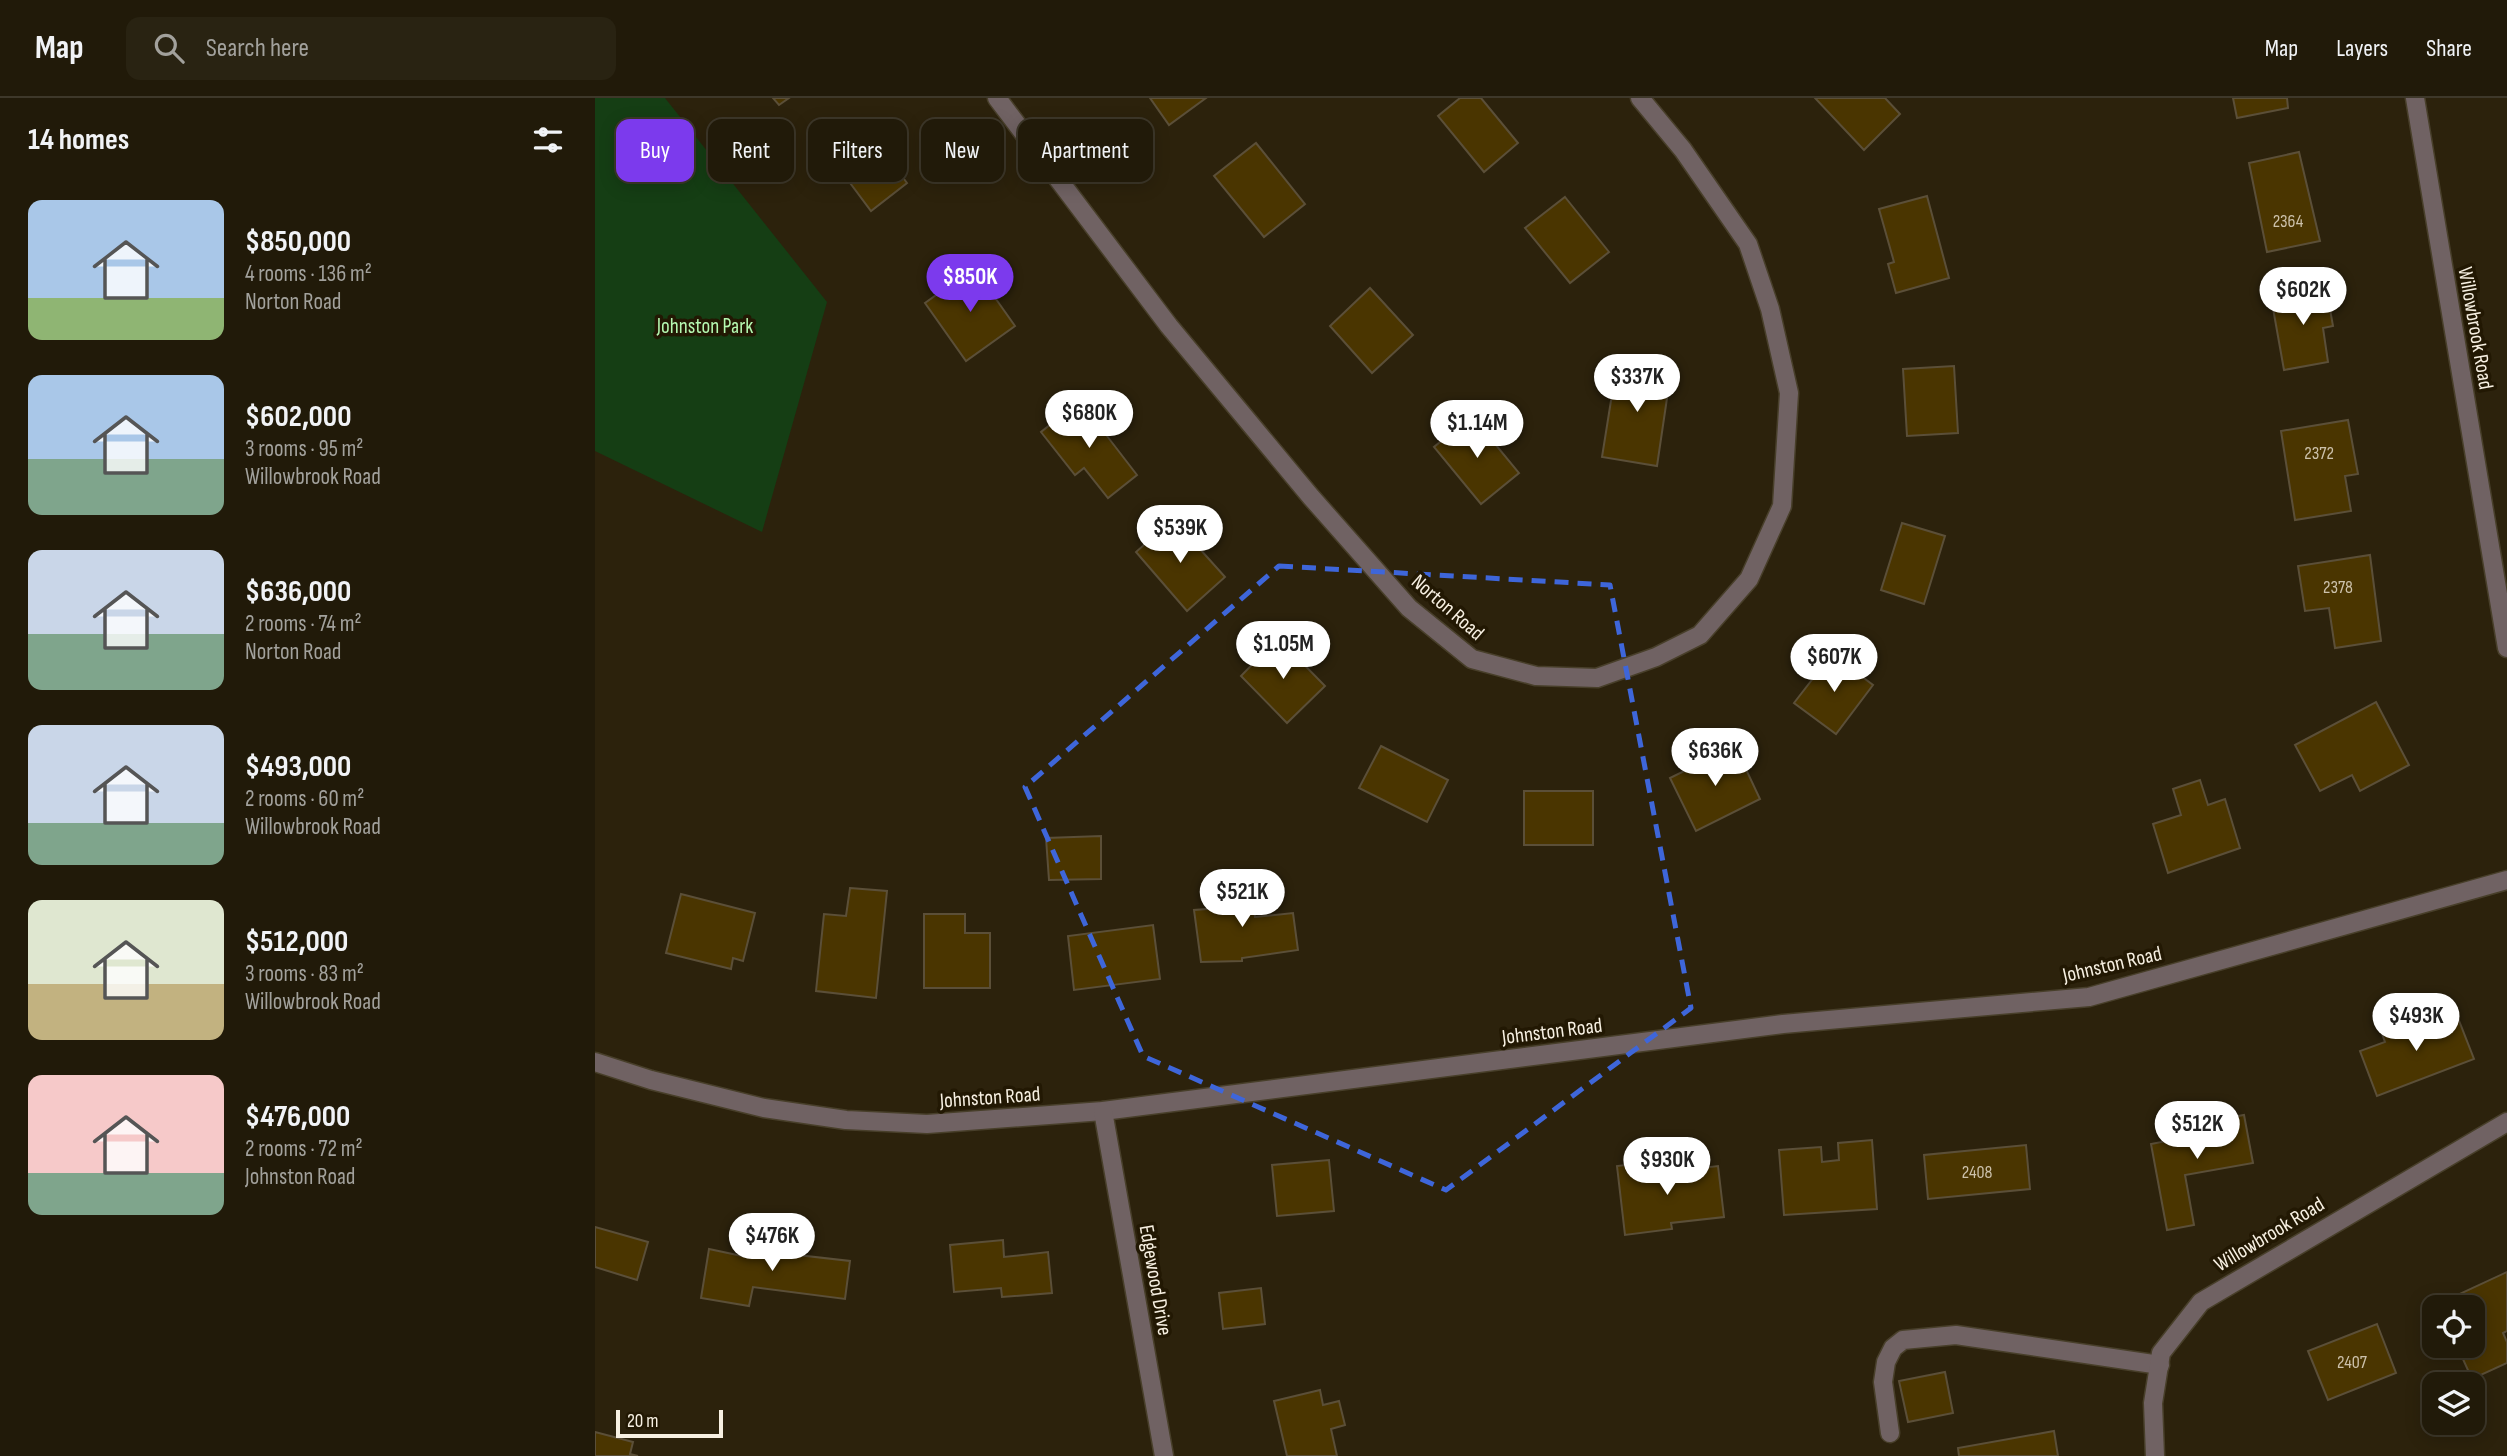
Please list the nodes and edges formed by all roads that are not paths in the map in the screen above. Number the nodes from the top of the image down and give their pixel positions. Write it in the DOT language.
graph roads {
  1 [pos="997,98"];
  2 [pos="1640,98"];
  3 [pos="2415,98"];
  4 [pos="2507,648"];
  5 [pos="2507,880"];
  6 [pos="595,1062"];
  7 [pos="1103,1111"];
  8 [pos="2507,1122"];
  9 [pos="2159,1364"];
  10 [pos="1890,1433"];
  11 [pos="1164,1456"];
  12 [pos="2155,1456"];
  1 -- 2 [label="street, Norton Road"];
  3 -- 4 [label="street, Willowbrook Road"];
  5 -- 7 [label="street, Johnston Road"];
  6 -- 7 [label="street, Johnston Road"];
  7 -- 11 [label="street, Edgewood Drive"];
  8 -- 9 [label="street, Willowbrook Road"];
  9 -- 10 [label="street"];
  9 -- 12 [label="street, Willowbrook Road"];
}
